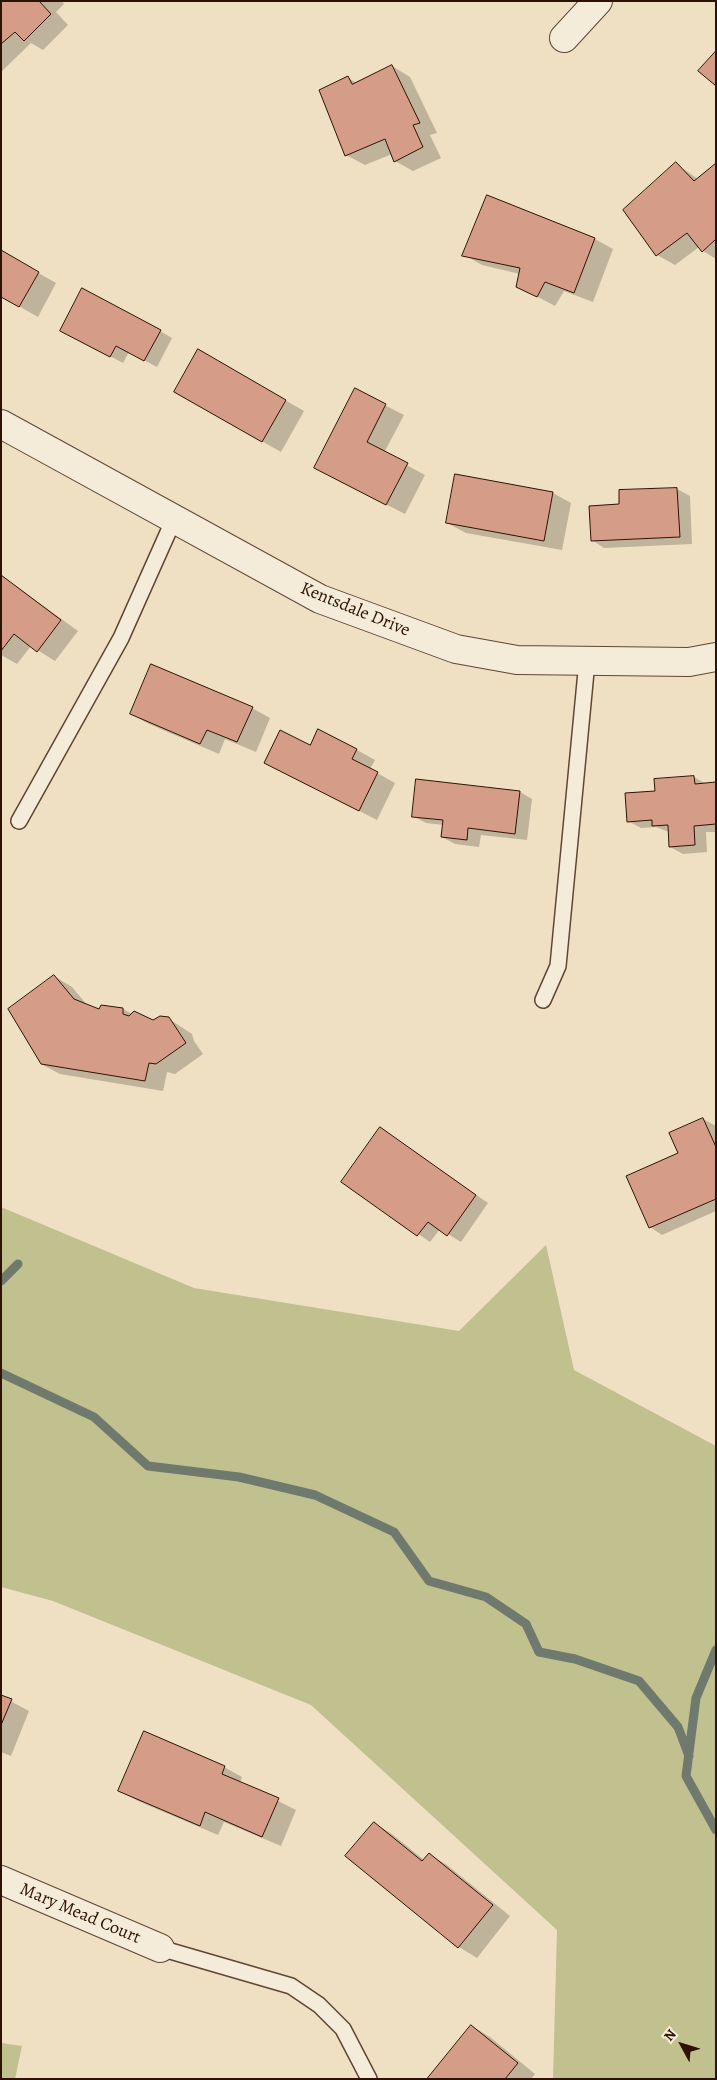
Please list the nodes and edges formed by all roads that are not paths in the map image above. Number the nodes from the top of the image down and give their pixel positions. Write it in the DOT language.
graph roads {
  1 [pos="598,1"];
  2 [pos="564,38"];
  3 [pos="1,424"];
  4 [pos="174,519"];
  5 [pos="716,657"];
  6 [pos="587,661"];
  7 [pos="19,821"];
  8 [pos="543,1000"];
  9 [pos="1,1880"];
  10 [pos="160,1948"];
  11 [pos="369,2079"];
  1 -- 2 [label="street"];
  3 -- 4 [label="street, Kentsdale Drive"];
  4 -- 6 [label="street, Kentsdale Drive"];
  4 -- 7 [label="lane"];
  5 -- 6 [label="street, Kentsdale Drive"];
  6 -- 8 [label="lane"];
  9 -- 10 [label="street, Mary Mead Court"];
  10 -- 11 [label="lane"];
}
